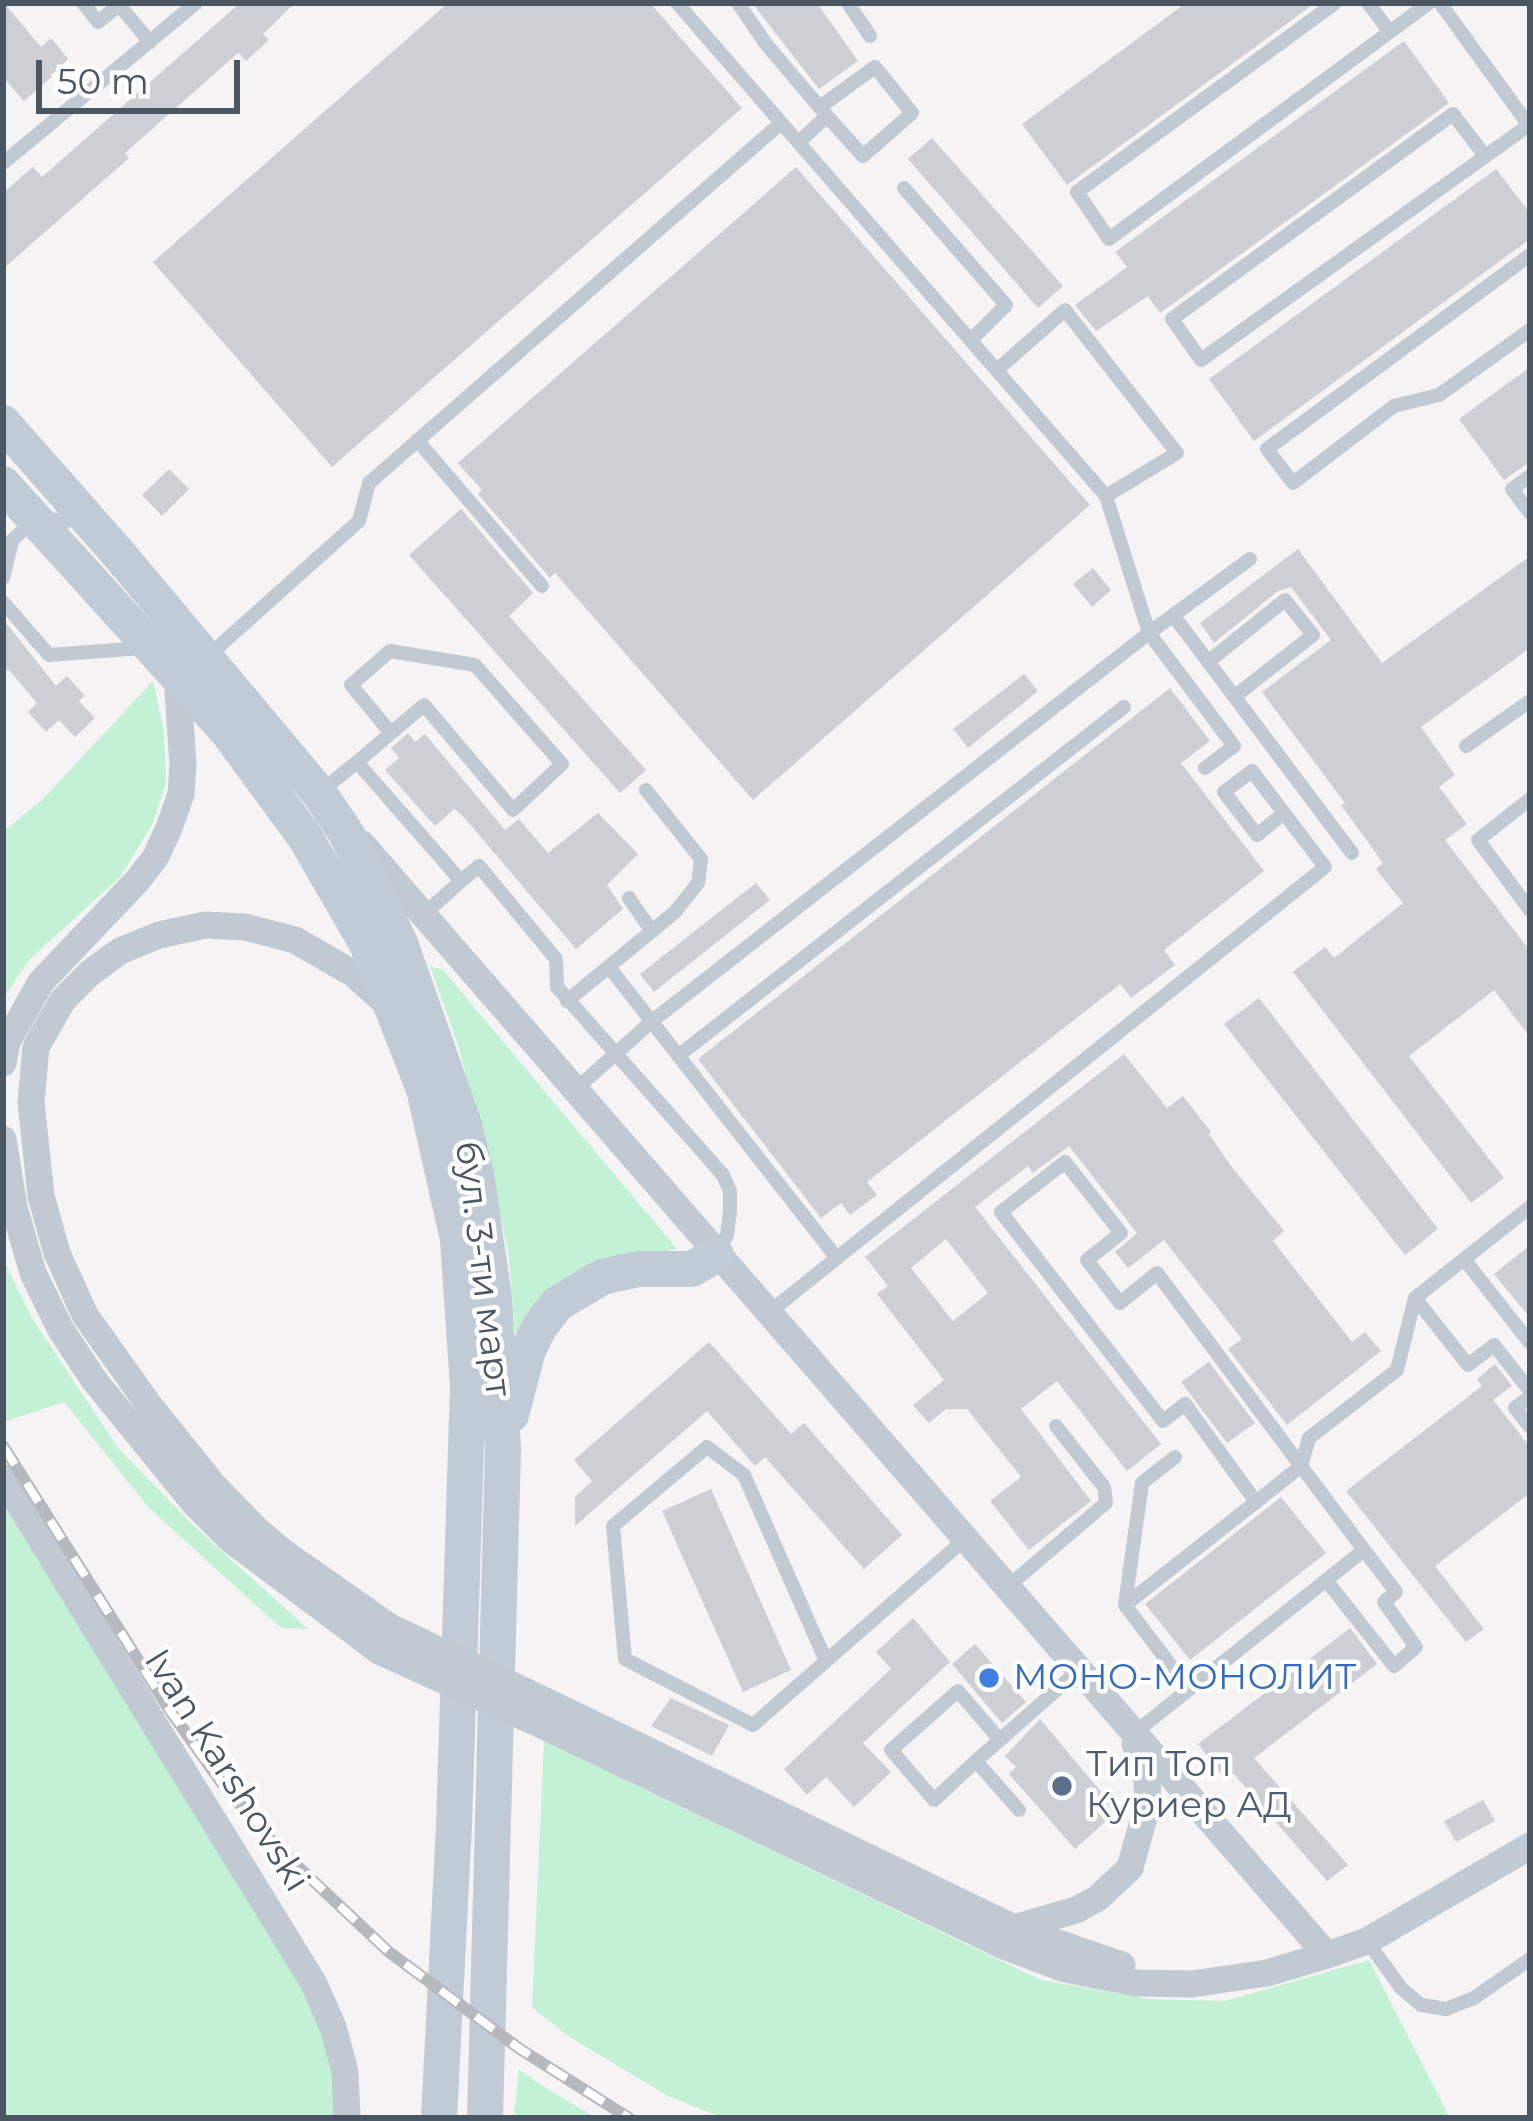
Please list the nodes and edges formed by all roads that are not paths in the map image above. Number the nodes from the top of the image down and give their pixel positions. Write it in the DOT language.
graph roads {
  1 [pos="82,3"];
  2 [pos="196,3"];
  3 [pos="738,3"];
  4 [pos="848,3"];
  5 [pos="1335,3"];
  6 [pos="1368,3"];
  7 [pos="1429,3"];
  8 [pos="1440,3"];
  9 [pos="120,4"];
  10 [pos="687,6"];
  11 [pos="1390,32"];
  12 [pos="870,36"];
  13 [pos="150,42"];
  14 [pos="824,111"];
  15 [pos="782,123"];
  16 [pos="1529,126"];
  17 [pos="799,142"];
  18 [pos="1485,156"];
  19 [pos="3,163"];
  20 [pos="904,188"];
  21 [pos="1530,255"];
  22 [pos="1530,330"];
  23 [pos="971,340"];
  24 [pos="997,370"];
  25 [pos="3,423"];
  26 [pos="417,440"];
  27 [pos="1530,476"];
  28 [pos="3,484"];
  29 [pos="1106,496"];
  30 [pos="1530,513"];
  31 [pos="90,521"];
  32 [pos="17,536"];
  33 [pos="1250,559"];
  34 [pos="3,578"];
  35 [pos="542,586"];
  36 [pos="3,602"];
  37 [pos="1173,615"];
  38 [pos="151,620"];
  39 [pos="1149,633"];
  40 [pos="1208,662"];
  41 [pos="192,667"];
  42 [pos="1234,697"];
  43 [pos="1530,701"];
  44 [pos="1124,707"];
  45 [pos="391,733"];
  46 [pos="1466,746"];
  47 [pos="357,762"];
  48 [pos="1205,769"];
  49 [pos="646,790"];
  50 [pos="319,793"];
  51 [pos="1524,804"];
  52 [pos="1284,813"];
  53 [pos="1530,825"];
  54 [pos="1352,853"];
  55 [pos="461,881"];
  56 [pos="628,898"];
  57 [pos="1530,910"];
  58 [pos="422,916"];
  59 [pos="651,930"];
  60 [pos="609,967"];
  61 [pos="567,1000"];
  62 [pos="394,1011"];
  63 [pos="651,1022"];
  64 [pos="613,1055"];
  65 [pos="678,1056"];
  66 [pos="3,1063"];
  67 [pos="574,1090"];
  68 [pos="3,1139"];
  69 [pos="1530,1207"];
  70 [pos="716,1255"];
  71 [pos="836,1257"];
  72 [pos="1464,1259"];
  73 [pos="1415,1298"];
  74 [pos="767,1314"];
  75 [pos="1530,1343"];
  76 [pos="1530,1394"];
  77 [pos="1056,1426"];
  78 [pos="1530,1426"];
  79 [pos="503,1448"];
  80 [pos="1175,1456"];
  81 [pos="1301,1466"];
  82 [pos="3,1478"];
  83 [pos="1256,1502"];
  84 [pos="964,1540"];
  85 [pos="1364,1550"];
  86 [pos="1326,1580"];
  87 [pos="1006,1588"];
  88 [pos="1126,1605"];
  89 [pos="385,1639"];
  90 [pos="826,1661"];
  91 [pos="1078,1671"];
  92 [pos="1187,1687"];
  93 [pos="555,1718"];
  94 [pos="1132,1734"];
  95 [pos="1000,1740"];
  96 [pos="976,1761"];
  97 [pos="1019,1810"];
  98 [pos="1530,1846"];
  99 [pos="1014,1928"];
  100 [pos="1367,1941"];
  101 [pos="1327,1955"];
  102 [pos="1530,1959"];
  103 [pos="1221,1978"];
  104 [pos="347,2118"];
  105 [pos="439,2118"];
  106 [pos="485,2118"];
  1 -- 9 [label="lane"];
  2 -- 13 [label="lane"];
  3 -- 14 [label="lane"];
  4 -- 12 [label="lane"];
  5 -- 11 [label="lane"];
  6 -- 11 [label="lane"];
  7 -- 11 [label="lane"];
  8 -- 16 [label="lane"];
  9 -- 13 [label="lane"];
  10 -- 15 [label="lane"];
  13 -- 19 [label="lane"];
  14 -- 14 [label="lane"];
  14 -- 17 [label="lane"];
  15 -- 17 [label="lane"];
  15 -- 26 [label="lane"];
  16 -- 18 [label="lane"];
  17 -- 23 [label="lane"];
  18 -- 18 [label="lane"];
  20 -- 23 [label="lane"];
  21 -- 22 [label="lane"];
  23 -- 24 [label="lane"];
  24 -- 29 [label="lane"];
  24 -- 29 [label="lane"];
  25 -- 31 [label="main road, бул. 3-ти март"];
  26 -- 35 [label="lane"];
  26 -- 41 [label="lane"];
  27 -- 30 [label="lane"];
  28 -- 32 [label="main road, бул. 3-ти март"];
  29 -- 39 [label="lane"];
  31 -- 32 [label="lane"];
  31 -- 38 [label="main road, бул. 3-ти март"];
  32 -- 34 [label="lane"];
  32 -- 38 [label="main road, бул. 3-ти март"];
  33 -- 37 [label="lane"];
  36 -- 38 [label="lane"];
  37 -- 39 [label="lane"];
  37 -- 40 [label="lane"];
  38 -- 41 [label="main road, бул. 3-ти март"];
  38 -- 41 [label="main road, бул. 3-ти март"];
  39 -- 48 [label="lane"];
  39 -- 63 [label="lane"];
  40 -- 42 [label="lane"];
  40 -- 42 [label="lane"];
  41 -- 50 [label="main road, бул. 3-ти март"];
  41 -- 62 [label="main road, бул. 3-ти март"];
  41 -- 66 [label="street"];
  42 -- 54 [label="lane"];
  43 -- 46 [label="lane"];
  44 -- 65 [label="lane"];
  45 -- 45 [label="lane"];
  45 -- 47 [label="lane"];
  47 -- 50 [label="lane"];
  47 -- 55 [label="lane"];
  49 -- 59 [label="lane"];
  50 -- 58 [label="street"];
  50 -- 79 [label="main road, бул. 3-ти март"];
  51 -- 53 [label="lane"];
  51 -- 57 [label="lane"];
  52 -- 52 [label="lane"];
  52 -- 71 [label="lane"];
  55 -- 58 [label="lane"];
  55 -- 61 [label="lane"];
  56 -- 59 [label="lane"];
  58 -- 67 [label="street"];
  59 -- 60 [label="lane"];
  60 -- 61 [label="lane"];
  60 -- 63 [label="lane"];
  61 -- 64 [label="lane"];
  62 -- 89 [label="street"];
  62 -- 105 [label="main road, бул. 3-ти март"];
  63 -- 64 [label="lane"];
  63 -- 65 [label="lane"];
  64 -- 67 [label="lane"];
  64 -- 70 [label="lane"];
  65 -- 71 [label="lane"];
  67 -- 70 [label="street"];
  68 -- 89 [label="street"];
  69 -- 72 [label="lane"];
  70 -- 74 [label="street"];
  70 -- 79 [label="main road"];
  71 -- 74 [label="lane"];
  72 -- 73 [label="lane"];
  72 -- 75 [label="lane"];
  73 -- 76 [label="lane"];
  73 -- 81 [label="lane"];
  74 -- 84 [label="street"];
  76 -- 78 [label="lane"];
  77 -- 87 [label="lane"];
  79 -- 106 [label="main road, бул. 3-ти март"];
  80 -- 88 [label="lane"];
  81 -- 83 [label="lane"];
  81 -- 83 [label="lane"];
  81 -- 85 [label="lane"];
  82 -- 104 [label="street, Ivan Karshovski"];
  83 -- 88 [label="lane"];
  84 -- 87 [label="street"];
  84 -- 90 [label="lane"];
  85 -- 86 [label="lane"];
  85 -- 86 [label="lane"];
  86 -- 92 [label="lane"];
  87 -- 91 [label="street"];
  88 -- 92 [label="lane"];
  89 -- 93 [label="street, bridge"];
  90 -- 90 [label="lane"];
  91 -- 94 [label="street"];
  91 -- 95 [label="lane"];
  92 -- 94 [label="lane"];
  93 -- 99 [label="street"];
  93 -- 103 [label="street"];
  94 -- 99 [label="street"];
  94 -- 101 [label="street"];
  95 -- 96 [label="lane"];
  95 -- 96 [label="lane"];
  96 -- 97 [label="lane"];
  98 -- 100 [label="street"];
  99 -- 103 [label="street"];
  100 -- 101 [label="street"];
  100 -- 102 [label="lane"];
  101 -- 103 [label="street"];
}
